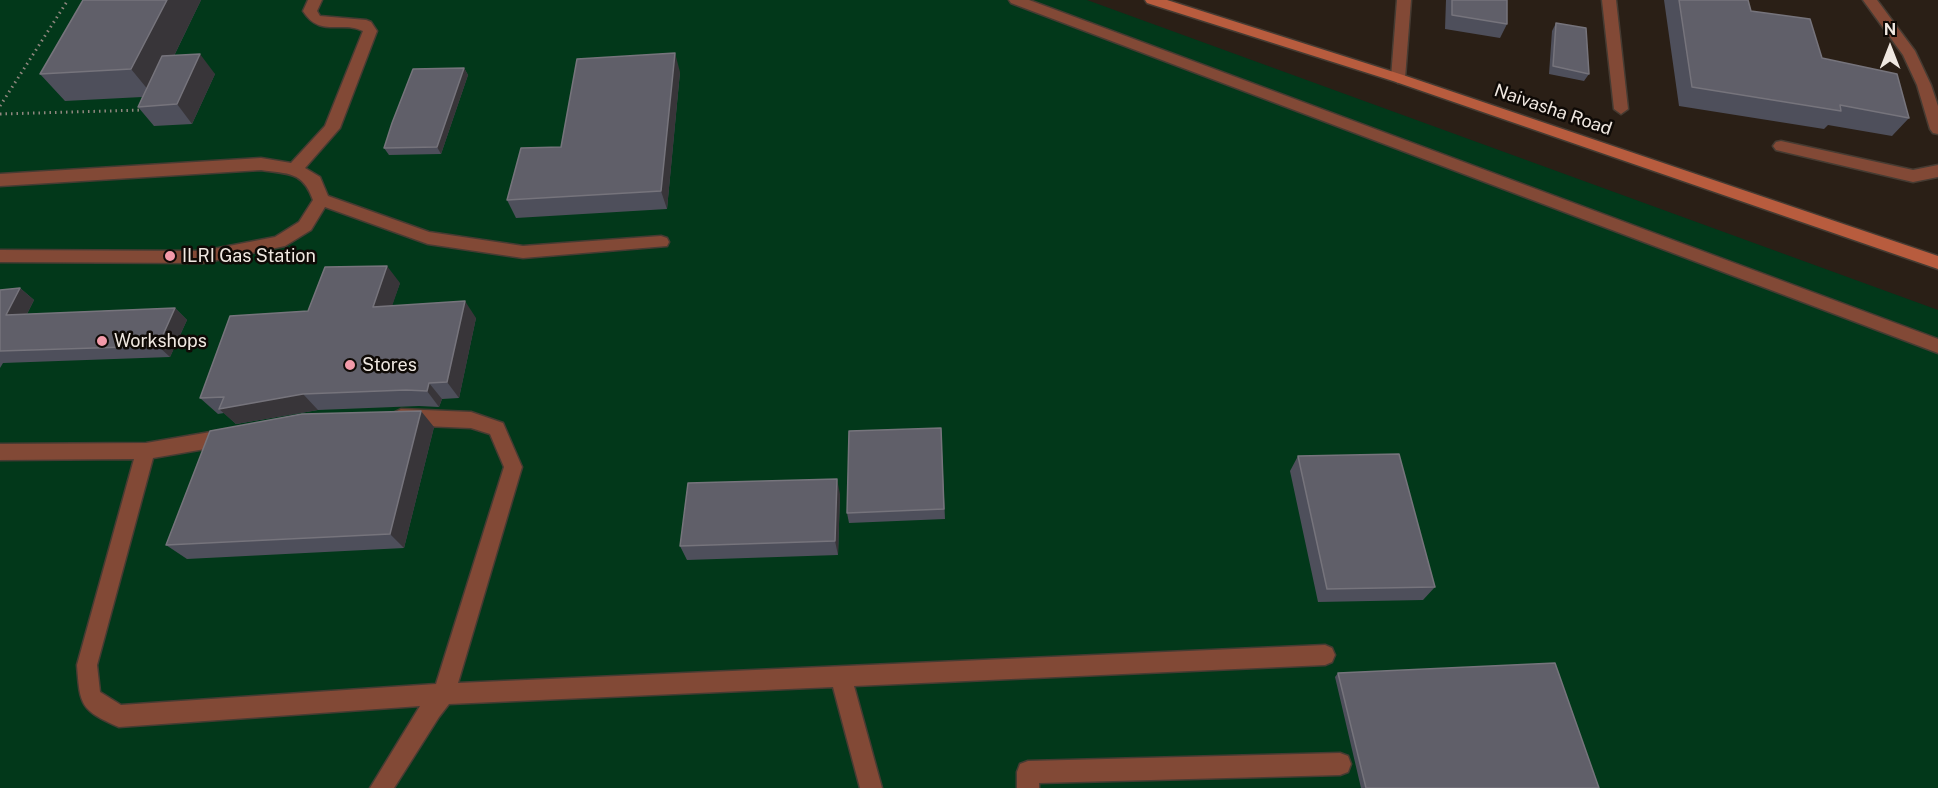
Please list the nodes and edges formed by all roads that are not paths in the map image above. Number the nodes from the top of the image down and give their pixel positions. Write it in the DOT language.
graph roads {
  1 [pos="315,0"];
  2 [pos="1016,0"];
  3 [pos="1152,0"];
  4 [pos="1404,0"];
  5 [pos="1609,0"];
  6 [pos="1870,0"];
  7 [pos="1398,78"];
  8 [pos="1621,109"];
  9 [pos="1938,129"];
  10 [pos="1781,146"];
  11 [pos="295,169"];
  12 [pos="1938,171"];
  13 [pos="0,180"];
  14 [pos="321,200"];
  15 [pos="662,242"];
  16 [pos="0,256"];
  17 [pos="1938,263"];
  18 [pos="1938,346"];
  19 [pos="385,418"];
  20 [pos="249,433"];
  21 [pos="147,451"];
  22 [pos="0,452"];
  23 [pos="1326,655"];
  24 [pos="841,677"];
  25 [pos="444,694"];
  26 [pos="1340,764"];
  27 [pos="381,788"];
  28 [pos="871,788"];
  29 [pos="1028,788"];
  1 -- 11 [label="street"];
  2 -- 18 [label="street"];
  3 -- 7 [label="main road, Naivasha Road"];
  4 -- 7 [label="street"];
  5 -- 8 [label="street"];
  6 -- 9 [label="street"];
  7 -- 17 [label="main road, Naivasha Road"];
  10 -- 12 [label="street"];
  11 -- 13 [label="street"];
  11 -- 14 [label="street"];
  14 -- 15 [label="street"];
  14 -- 16 [label="street"];
  19 -- 25 [label="street"];
  20 -- 21 [label="street"];
  21 -- 22 [label="street"];
  21 -- 25 [label="street"];
  23 -- 24 [label="street"];
  24 -- 25 [label="street"];
  24 -- 28 [label="street"];
  25 -- 27 [label="street"];
  26 -- 29 [label="street"];
}
